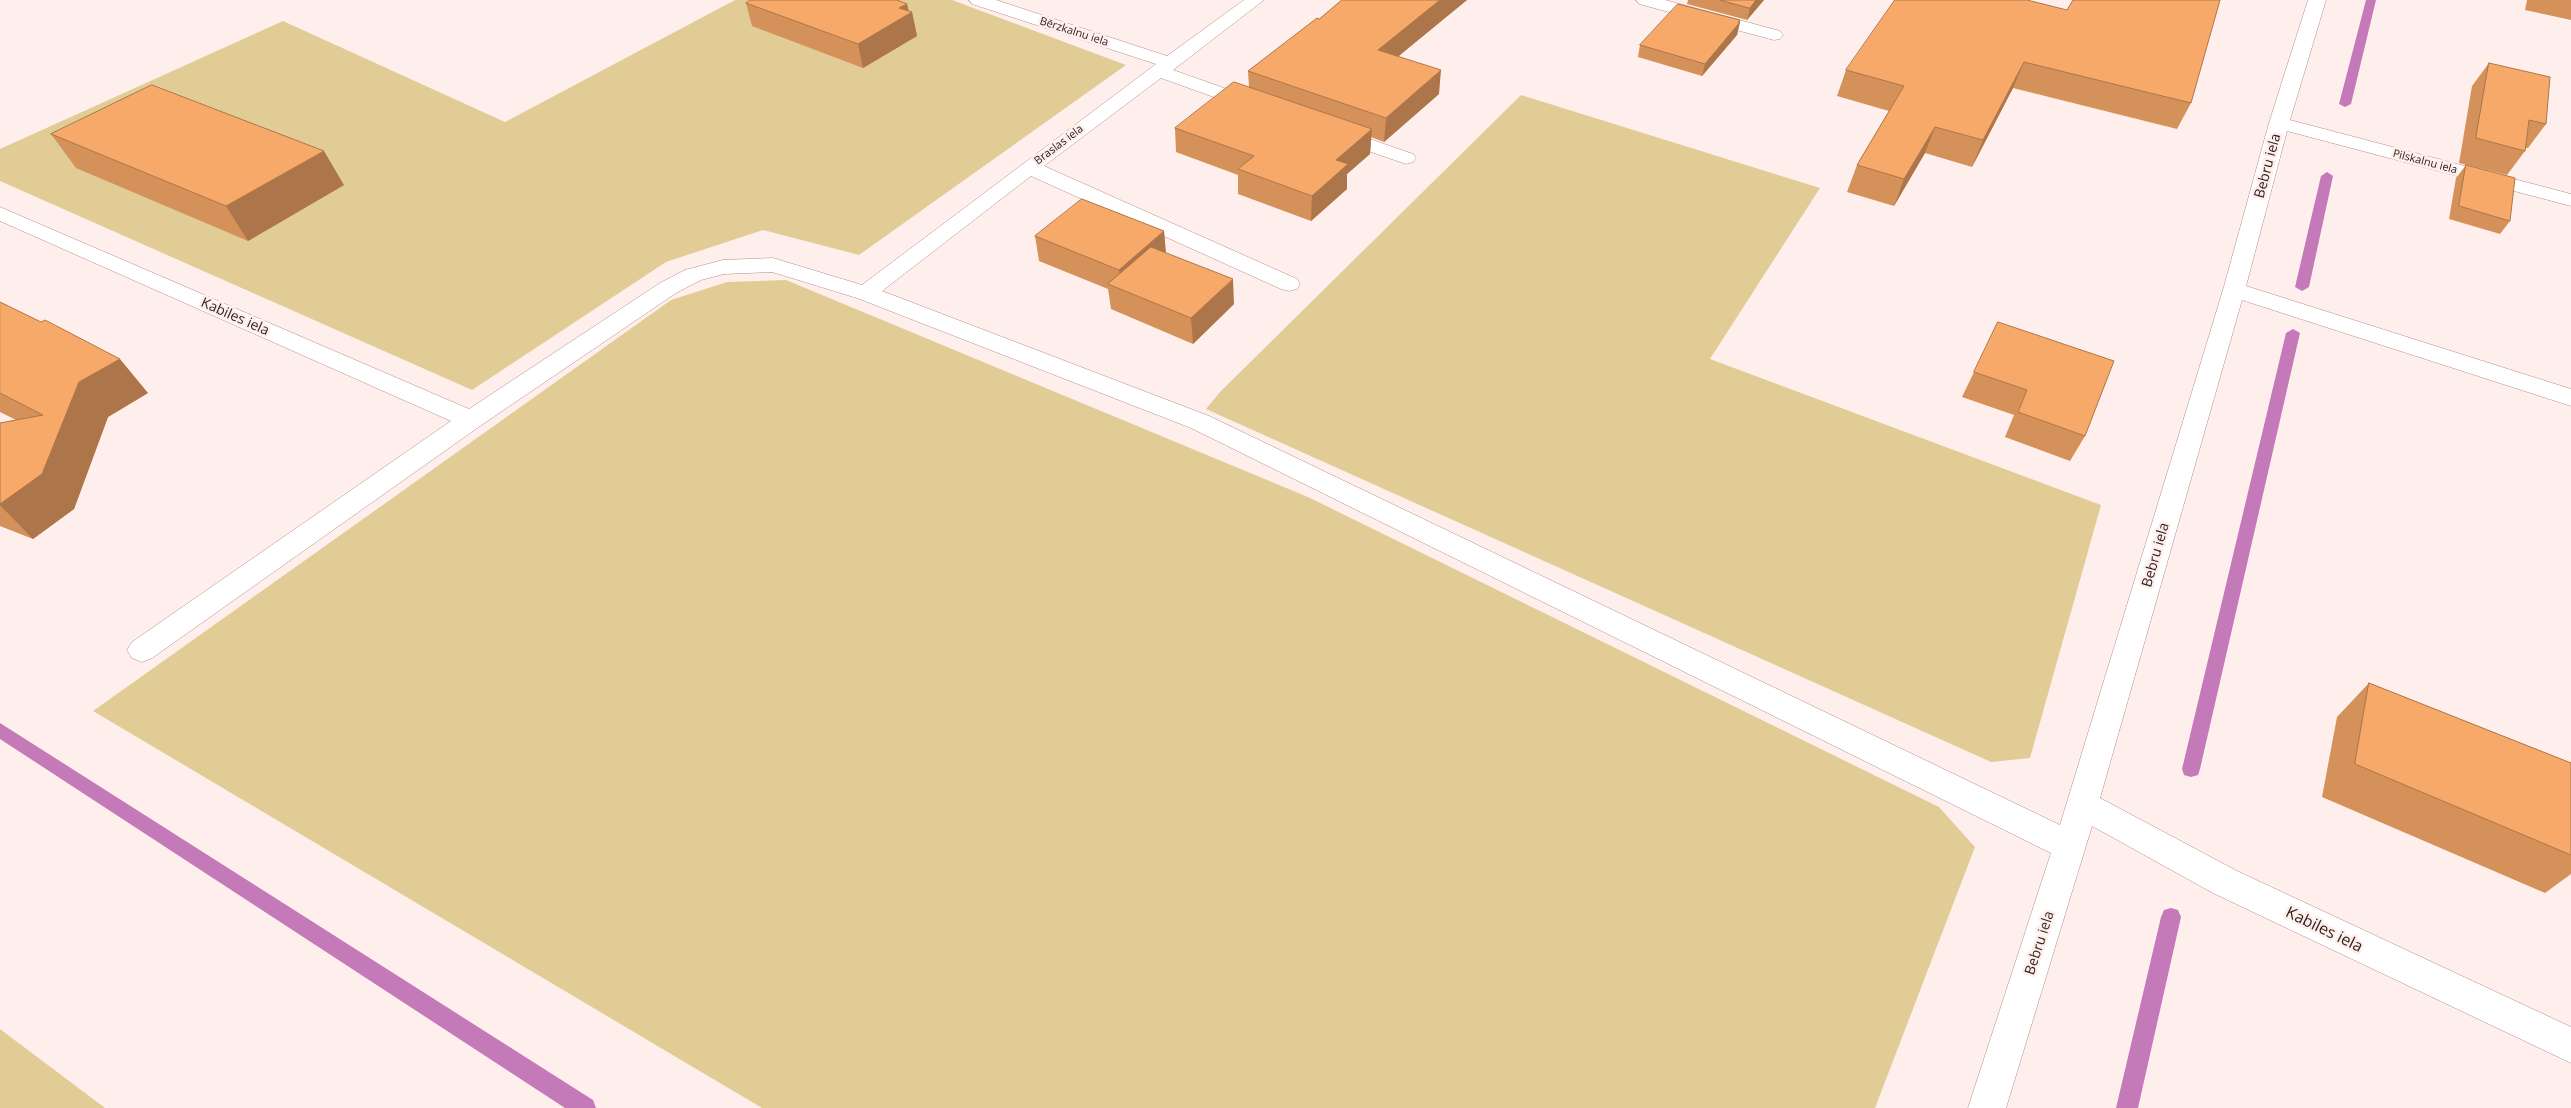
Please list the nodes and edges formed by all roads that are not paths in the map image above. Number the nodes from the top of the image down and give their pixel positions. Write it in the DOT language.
graph roads {
  1 [pos="978,0"];
  2 [pos="1255,0"];
  3 [pos="1645,0"];
  4 [pos="2317,0"];
  5 [pos="1774,35"];
  6 [pos="1164,67"];
  7 [pos="1269,110"];
  8 [pos="2279,123"];
  9 [pos="1315,126"];
  10 [pos="1406,158"];
  11 [pos="1029,167"];
  12 [pos="2571,200"];
  13 [pos="0,213"];
  14 [pos="1289,284"];
  15 [pos="2234,290"];
  16 [pos="865,293"];
  17 [pos="2571,398"];
  18 [pos="471,420"];
  19 [pos="142,650"];
  20 [pos="2082,804"];
  21 [pos="2070,846"];
  22 [pos="2571,1045"];
  23 [pos="1988,1108"];
  1 -- 6 [label="street, Bērzkalnu iela"];
  2 -- 6 [label="street, Braslas iela"];
  3 -- 5 [label="street"];
  4 -- 8 [label="street, Bebru iela"];
  6 -- 7 [label="street, Bērzkalnu iela"];
  6 -- 11 [label="street, Braslas iela"];
  8 -- 12 [label="street, Pilskalnu iela"];
  8 -- 15 [label="street, Bebru iela"];
  9 -- 10 [label="street"];
  11 -- 14 [label="street"];
  11 -- 16 [label="street, Braslas iela"];
  13 -- 18 [label="street, Kabiles iela"];
  15 -- 17 [label="street"];
  15 -- 20 [label="street, Bebru iela"];
  16 -- 18 [label="street"];
  16 -- 21 [label="street"];
  18 -- 19 [label="street"];
  20 -- 21 [label="street, Bebru iela"];
  20 -- 22 [label="street, Kabiles iela"];
  21 -- 23 [label="street, Bebru iela"];
}
